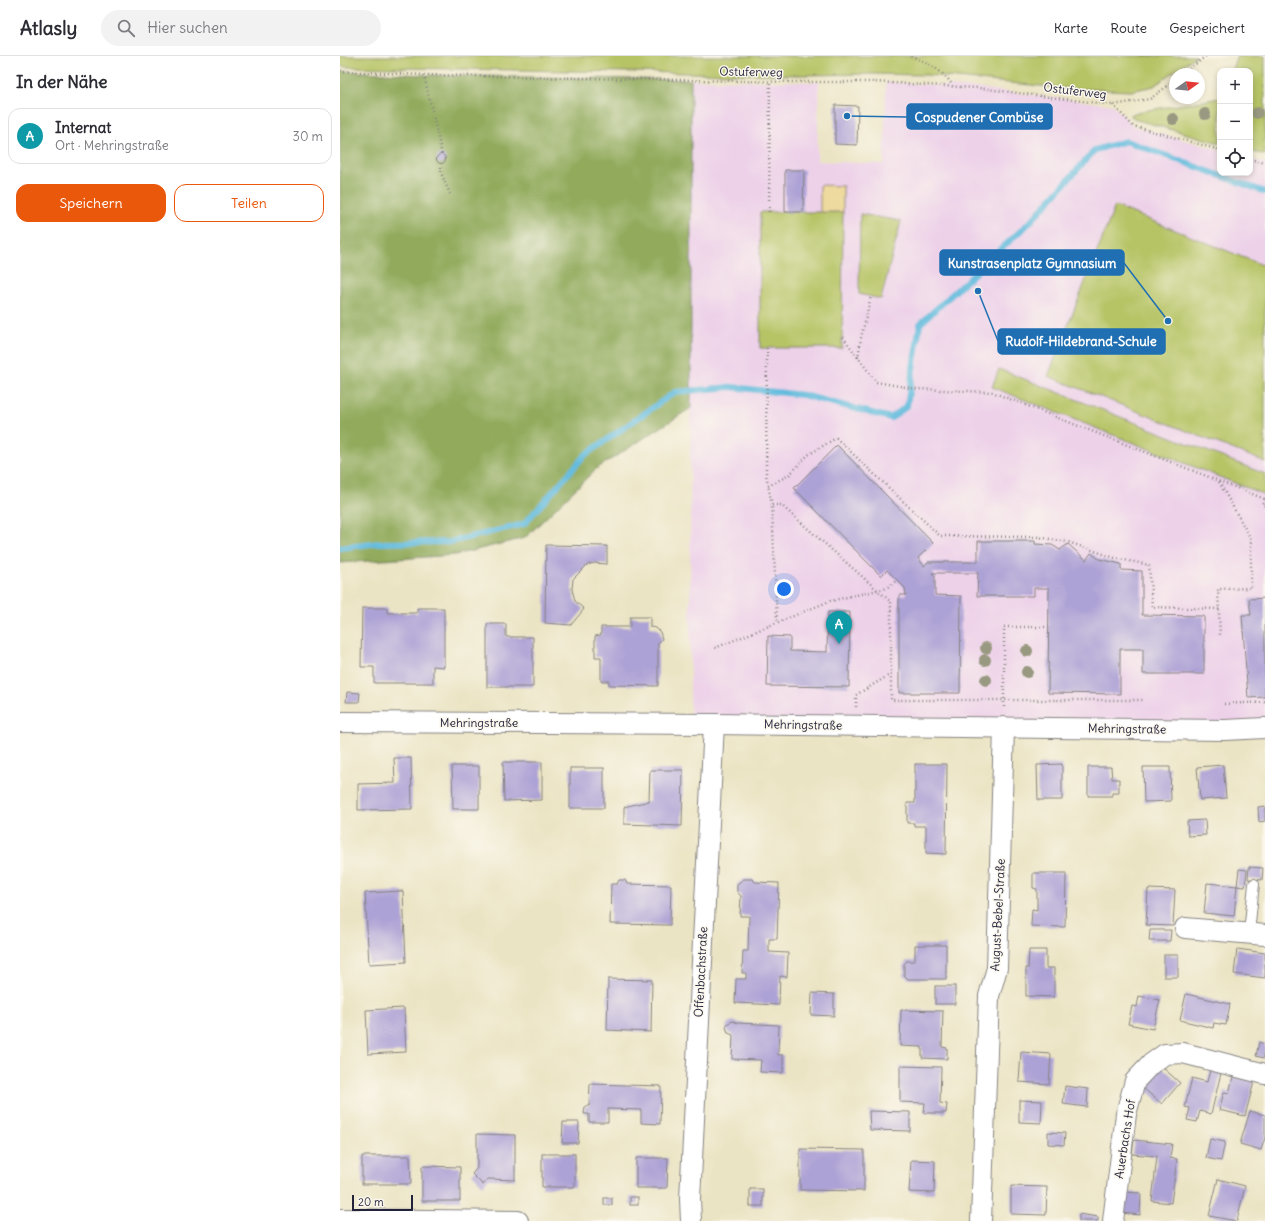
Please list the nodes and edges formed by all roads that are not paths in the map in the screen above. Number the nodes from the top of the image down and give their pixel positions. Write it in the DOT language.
graph roads {
  1 [pos="340,722"];
  2 [pos="714,724"];
  3 [pos="1004,728"];
  4 [pos="1265,728"];
  5 [pos="1254,884"];
  6 [pos="1185,928"];
  7 [pos="1257,934"];
  8 [pos="1265,1074"];
  9 [pos="340,1219"];
  10 [pos="518,1221"];
  11 [pos="691,1221"];
  12 [pos="981,1221"];
  13 [pos="1114,1221"];
  1 -- 2 [label="street, Mehringstraße"];
  2 -- 3 [label="street, Mehringstraße"];
  2 -- 11 [label="street, Offenbachstraße"];
  3 -- 4 [label="street, Mehringstraße"];
  3 -- 12 [label="street, August-Bebel-Straße"];
  5 -- 7 [label="lane"];
  6 -- 7 [label="street"];
  8 -- 13 [label="street, Auerbachs Hof"];
  9 -- 10 [label="street"];
}
